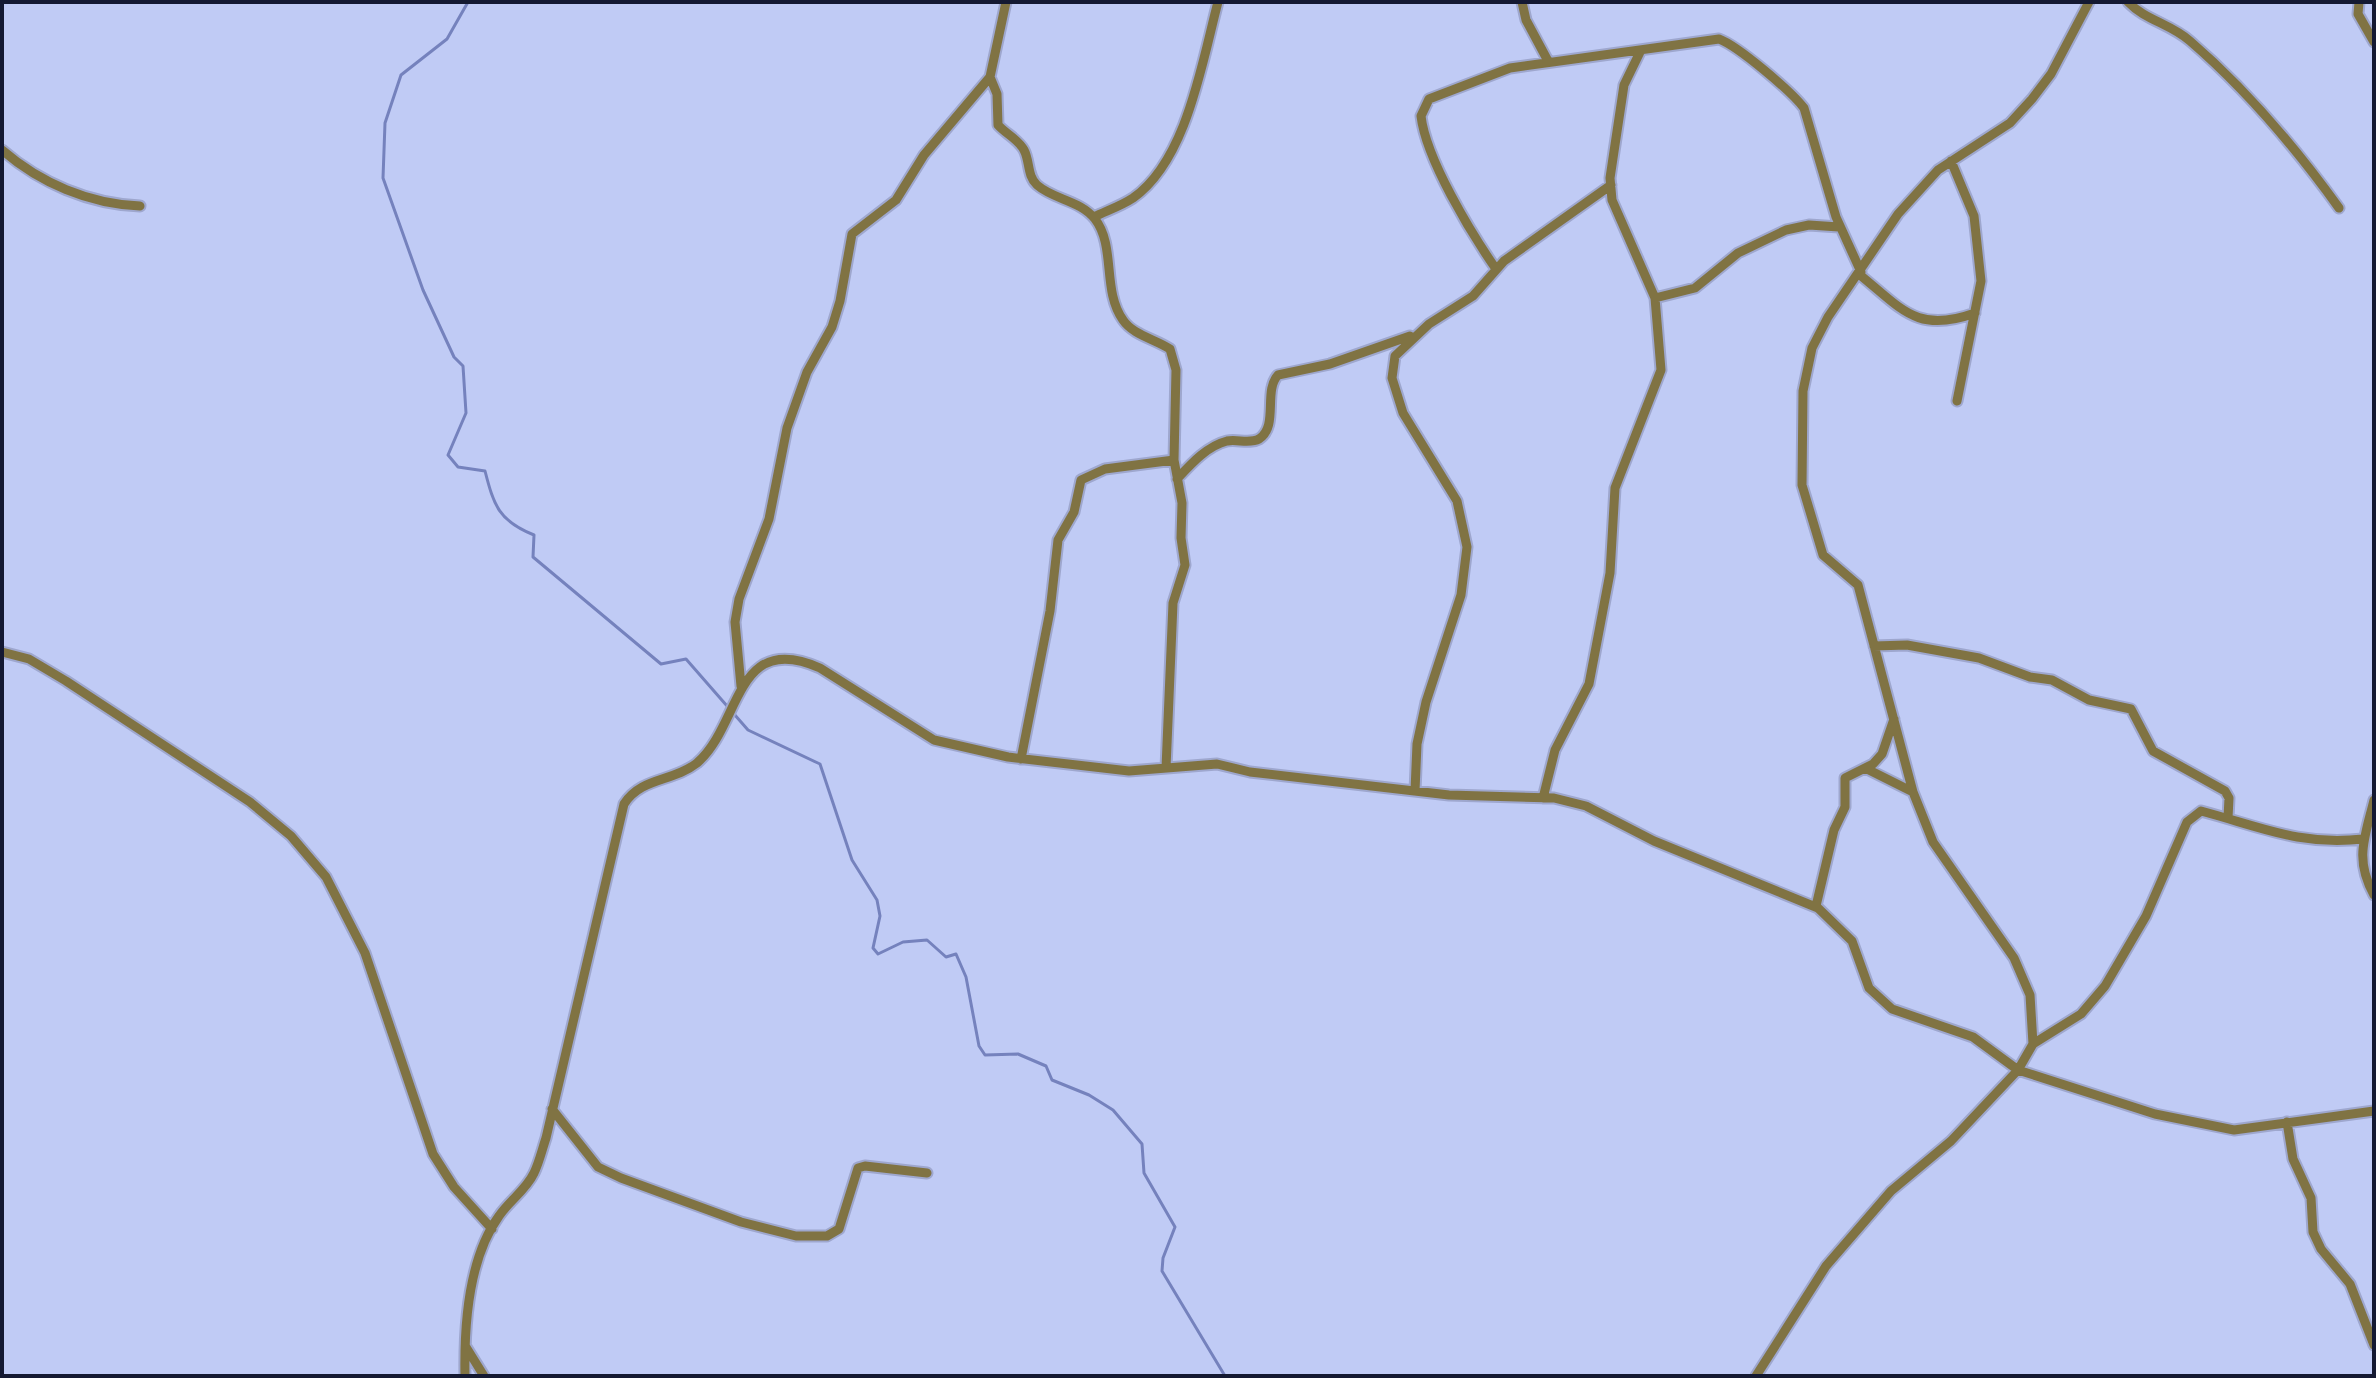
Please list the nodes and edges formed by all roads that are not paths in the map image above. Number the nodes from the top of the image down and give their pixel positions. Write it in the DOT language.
graph roads {
  1 [pos="1006,2"];
  2 [pos="1218,2"];
  3 [pos="1522,2"];
  4 [pos="2089,2"];
  5 [pos="2128,2"];
  6 [pos="2359,2"];
  7 [pos="2374,42"];
  8 [pos="1641,50"];
  9 [pos="1548,61"];
  10 [pos="990,77"];
  11 [pos="2,150"];
  12 [pos="1951,161"];
  13 [pos="1611,185"];
  14 [pos="140,206"];
  15 [pos="2339,208"];
  16 [pos="1094,217"];
  17 [pos="1839,227"];
  18 [pos="1496,269"];
  19 [pos="1860,274"];
  20 [pos="1655,298"];
  21 [pos="1975,313"];
  22 [pos="1417,334"];
  23 [pos="1957,401"];
  24 [pos="1174,460"];
  25 [pos="1177,479"];
  26 [pos="1874,646"];
  27 [pos="2,652"];
  28 [pos="741,686"];
  29 [pos="1895,719"];
  30 [pos="1021,759"];
  31 [pos="1166,768"];
  32 [pos="1865,768"];
  33 [pos="1415,791"];
  34 [pos="1913,792"];
  35 [pos="1543,798"];
  36 [pos="2374,800"];
  37 [pos="2228,818"];
  38 [pos="2363,839"];
  39 [pos="2374,895"];
  40 [pos="1816,906"];
  41 [pos="2033,1044"];
  42 [pos="2018,1070"];
  43 [pos="552,1109"];
  44 [pos="2374,1111"];
  45 [pos="2287,1122"];
  46 [pos="927,1173"];
  47 [pos="492,1229"];
  48 [pos="464,1344"];
  49 [pos="2374,1345"];
  50 [pos="465,1376"];
  51 [pos="484,1376"];
  52 [pos="1756,1376"];
  1 -- 10 [label="street"];
  2 -- 16 [label="street"];
  3 -- 9 [label="street"];
  4 -- 12 [label="street"];
  5 -- 15 [label="street"];
  6 -- 7 [label="street"];
  8 -- 9 [label="street"];
  8 -- 13 [label="street"];
  8 -- 17 [label="street"];
  9 -- 18 [label="street"];
  10 -- 16 [label="street"];
  10 -- 28 [label="street"];
  11 -- 14 [label="street"];
  12 -- 19 [label="street"];
  12 -- 21 [label="street"];
  13 -- 18 [label="street"];
  13 -- 20 [label="street"];
  16 -- 24 [label="street"];
  17 -- 19 [label="street"];
  17 -- 20 [label="street"];
  18 -- 22 [label="street"];
  19 -- 21 [label="street"];
  19 -- 26 [label="street"];
  20 -- 35 [label="street"];
  21 -- 23 [label="street"];
  22 -- 25 [label="street"];
  22 -- 33 [label="street"];
  24 -- 25 [label="street"];
  24 -- 30 [label="street"];
  25 -- 31 [label="street"];
  26 -- 29 [label="street"];
  26 -- 37 [label="street"];
  27 -- 47 [label="street"];
  28 -- 30 [label="street"];
  28 -- 43 [label="street"];
  29 -- 32 [label="street"];
  29 -- 34 [label="street"];
  30 -- 31 [label="street"];
  31 -- 33 [label="street"];
  32 -- 34 [label="street"];
  32 -- 40 [label="street"];
  33 -- 35 [label="street"];
  34 -- 41 [label="street"];
  35 -- 40 [label="street"];
  36 -- 38 [label="street"];
  37 -- 38 [label="street"];
  37 -- 41 [label="street"];
  38 -- 39 [label="street"];
  40 -- 42 [label="street"];
  41 -- 42 [label="street"];
  42 -- 45 [label="street"];
  42 -- 52 [label="street"];
  43 -- 46 [label="street"];
  43 -- 47 [label="street"];
  44 -- 45 [label="street"];
  45 -- 49 [label="street"];
  47 -- 48 [label="street"];
  48 -- 50 [label="street"];
  48 -- 51 [label="street"];
}
